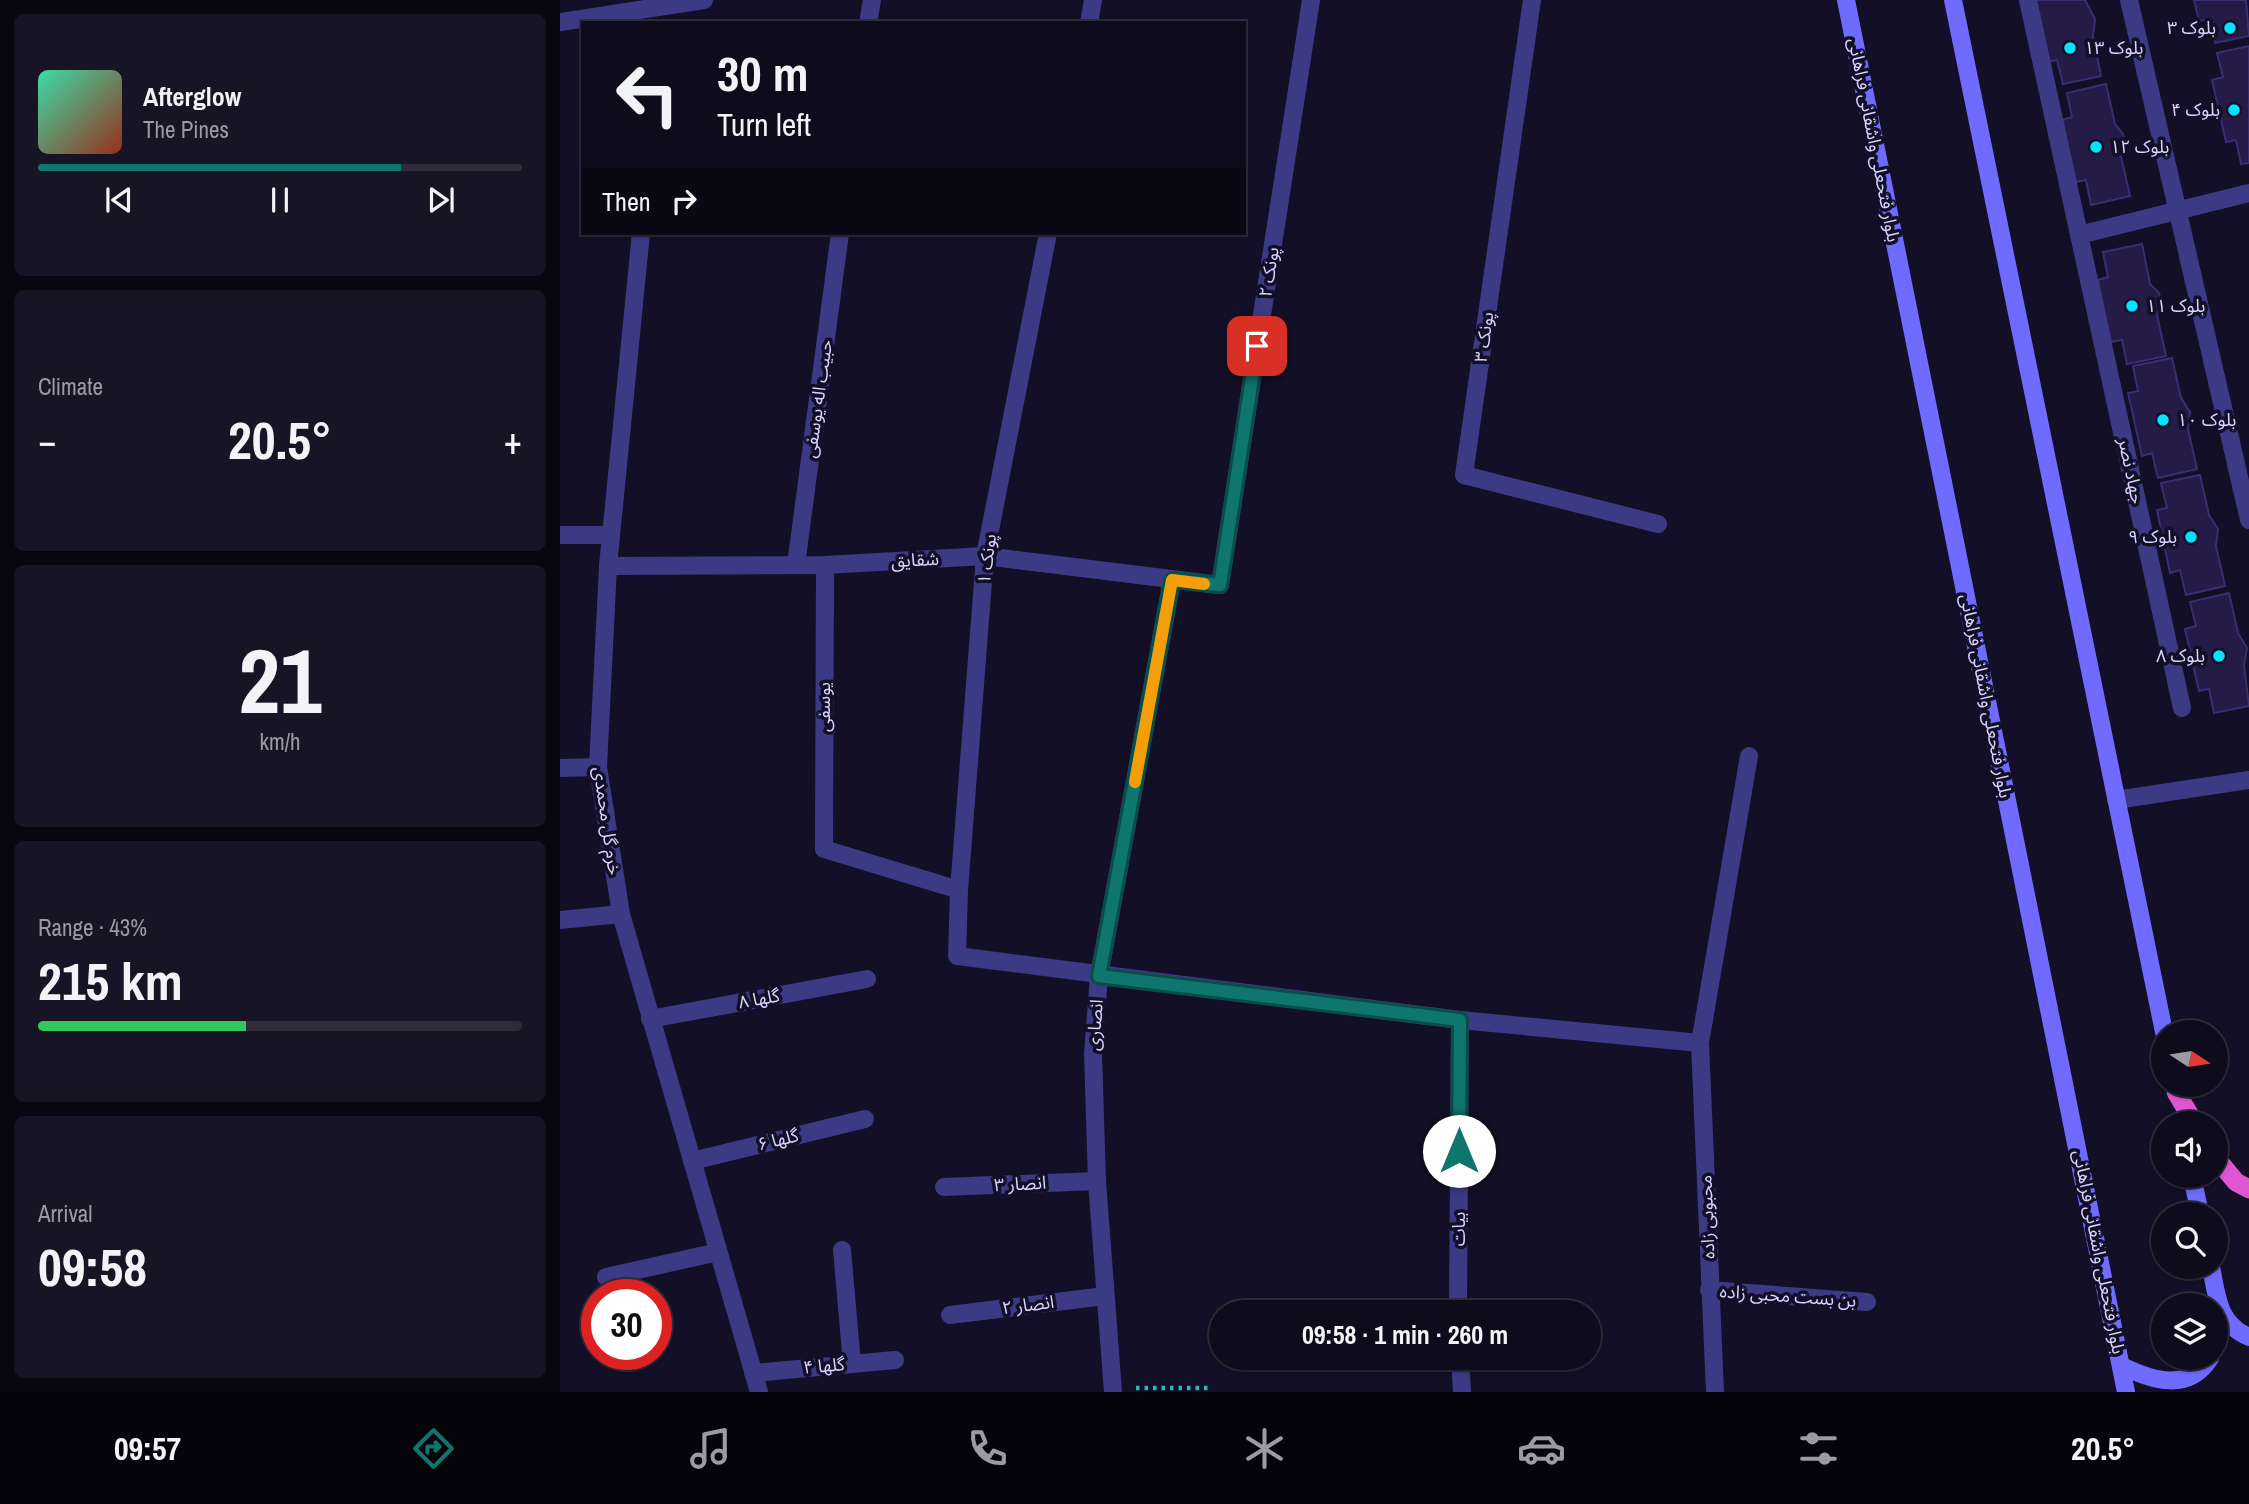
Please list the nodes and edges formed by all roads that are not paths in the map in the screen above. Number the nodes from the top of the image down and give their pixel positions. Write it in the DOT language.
graph roads {
  1 [pos="704,0"];
  2 [pos="872,0"];
  3 [pos="1093,0"];
  4 [pos="1311,0"];
  5 [pos="1532,0"];
  6 [pos="1846,0"];
  7 [pos="1953,0"];
  8 [pos="2028,0"];
  9 [pos="2129,0"];
  10 [pos="664,10"];
  11 [pos="869,21"];
  12 [pos="1089,21"];
  13 [pos="560,22"];
  14 [pos="2249,193"];
  15 [pos="2178,211"];
  16 [pos="641,235"];
  17 [pos="840,235"];
  18 [pos="1048,235"];
  19 [pos="2079,236"];
  20 [pos="2249,520"];
  21 [pos="1658,524"];
  22 [pos="560,535"];
  23 [pos="611,535"];
  24 [pos="985,556"];
  25 [pos="796,565"];
  26 [pos="825,565"];
  27 [pos="608,566"];
  28 [pos="1172,580"];
  29 [pos="1220,585"];
  30 [pos="2182,708"];
  31 [pos="1749,756"];
  32 [pos="598,767"];
  33 [pos="560,768"];
  34 [pos="2249,780"];
  35 [pos="2116,800"];
  36 [pos="959,890"];
  37 [pos="621,914"];
  38 [pos="560,920"];
  39 [pos="1099,976"];
  40 [pos="867,979"];
  41 [pos="650,1018"];
  42 [pos="1460,1020"];
  43 [pos="2162,1020"];
  44 [pos="1700,1043"];
  45 [pos="865,1119"];
  46 [pos="692,1161"];
  47 [pos="2228,1172"];
  48 [pos="1097,1181"];
  49 [pos="944,1188"];
  50 [pos="2249,1189"];
  51 [pos="842,1251"];
  52 [pos="718,1252"];
  53 [pos="606,1277"];
  54 [pos="1709,1290"];
  55 [pos="1105,1296"];
  56 [pos="1458,1300"];
  57 [pos="1867,1302"];
  58 [pos="950,1315"];
  59 [pos="2228,1322"];
  60 [pos="2249,1337"];
  61 [pos="895,1360"];
  62 [pos="852,1364"];
  63 [pos="2122,1366"];
  64 [pos="1461,1370"];
  65 [pos="2201,1370"];
  66 [pos="753,1373"];
  67 [pos="1113,1390"];
  68 [pos="759,1392"];
  69 [pos="1462,1392"];
  70 [pos="1715,1392"];
  71 [pos="2126,1392"];
  1 -- 10 [label="street"];
  2 -- 11 [label="street"];
  3 -- 12 [label="street"];
  4 -- 29 [label="street, پونک ۲"];
  5 -- 21 [label="street, پونک ۳"];
  6 -- 63 [label="main road, بلوار فتحعلی واشقانی فراهانی"];
  7 -- 35 [label="main road"];
  8 -- 19 [label="street, جهاد نصر"];
  9 -- 15 [label="street"];
  10 -- 13 [label="street"];
  14 -- 15 [label="street"];
  15 -- 19 [label="street"];
  15 -- 20 [label="street"];
  16 -- 23 [label="street, خرم گل محمدی"];
  17 -- 25 [label="street, حبیب اله یوسفی"];
  18 -- 24 [label="street, پونک ۱"];
  19 -- 30 [label="street, جهاد نصر"];
  22 -- 23 [label="street"];
  23 -- 27 [label="street, خرم گل محمدی"];
  24 -- 26 [label="street, شقایق"];
  24 -- 28 [label="street, شقایق"];
  24 -- 36 [label="street, پونک ۱"];
  25 -- 26 [label="street, شقایق"];
  25 -- 27 [label="street, شقایق"];
  26 -- 36 [label="street, یوسفی"];
  27 -- 32 [label="street, خرم گل محمدی"];
  28 -- 29 [label="street, شقایق"];
  28 -- 39 [label="street, انصاری"];
  31 -- 44 [label="street, محبوبی زاده"];
  32 -- 33 [label="street"];
  32 -- 37 [label="street, خرم گل محمدی"];
  34 -- 35 [label="street"];
  35 -- 43 [label="main road"];
  36 -- 39 [label="street, پونک ۱"];
  37 -- 38 [label="street"];
  37 -- 41 [label="street, خرم گل محمدی"];
  39 -- 42 [label="street"];
  39 -- 48 [label="street, انصاری"];
  40 -- 41 [label="street, گلها ۸"];
  41 -- 46 [label="street, خرم گل محمدی"];
  42 -- 44 [label="street"];
  42 -- 56 [label="street, بیات"];
  44 -- 54 [label="street, محبوبی زاده"];
  45 -- 46 [label="street, گلها ۶"];
  46 -- 52 [label="street, خرم گل محمدی"];
  47 -- 50 [label="highway"];
  48 -- 49 [label="street, انصار ۳"];
  48 -- 55 [label="street, انصاری"];
  51 -- 62 [label="street"];
  52 -- 53 [label="street"];
  52 -- 66 [label="street, خرم گل محمدی"];
  54 -- 57 [label="street, بن بست محبی زاده"];
  54 -- 70 [label="street, محبوبی زاده"];
  55 -- 58 [label="street, انصار ۲"];
  55 -- 67 [label="street, انصاری"];
  59 -- 60 [label="main road"];
  61 -- 62 [label="street, گلها ۴"];
  62 -- 66 [label="street, گلها ۴"];
  63 -- 65 [label="main road"];
  63 -- 71 [label="main road, بلوار فتحعلی واشقانی فراهانی"];
  64 -- 69 [label="street"];
  66 -- 68 [label="street, خرم گل محمدی"];
}
